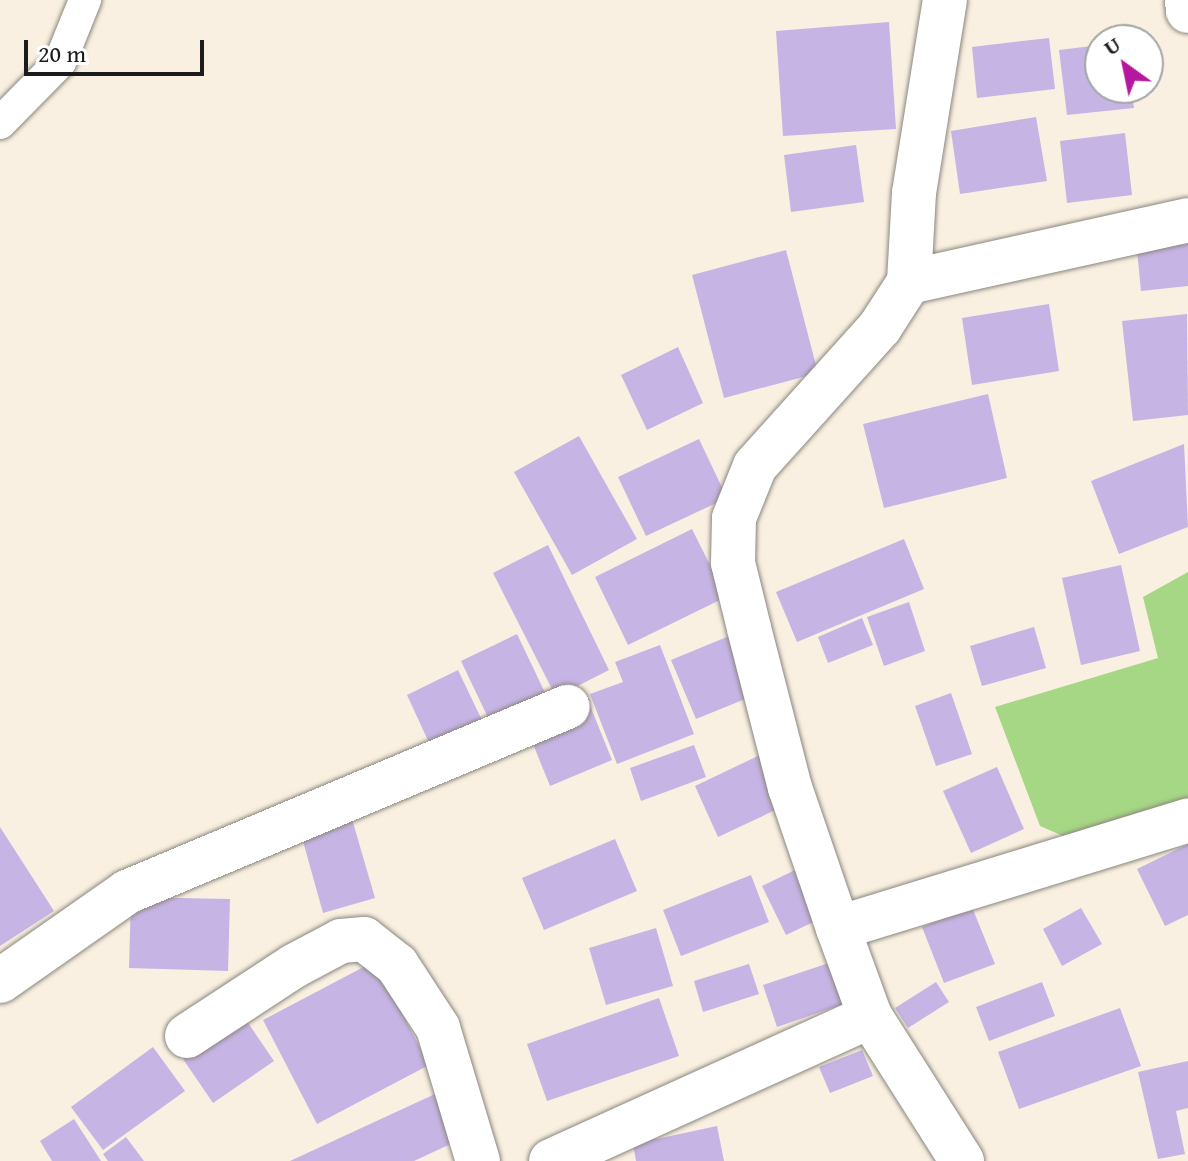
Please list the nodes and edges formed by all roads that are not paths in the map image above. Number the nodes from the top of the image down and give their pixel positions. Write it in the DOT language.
graph roads {
  1 [pos="85,0"];
  2 [pos="945,0"];
  3 [pos="1187,0"];
  4 [pos="1188,11"];
  5 [pos="0,123"];
  6 [pos="1188,220"];
  7 [pos="909,282"];
  8 [pos="568,707"];
  9 [pos="1188,820"];
  10 [pos="838,928"];
  11 [pos="0,981"];
  12 [pos="870,1016"];
  13 [pos="187,1036"];
  14 [pos="478,1161"];
  15 [pos="551,1161"];
  16 [pos="962,1161"];
  1 -- 5 [label="lane"];
  2 -- 7 [label="street"];
  3 -- 4 [label="street"];
  6 -- 7 [label="street"];
  7 -- 10 [label="street"];
  8 -- 11 [label="street"];
  9 -- 10 [label="street"];
  10 -- 12 [label="street"];
  12 -- 15 [label="street"];
  12 -- 16 [label="street"];
  13 -- 14 [label="street"];
}
